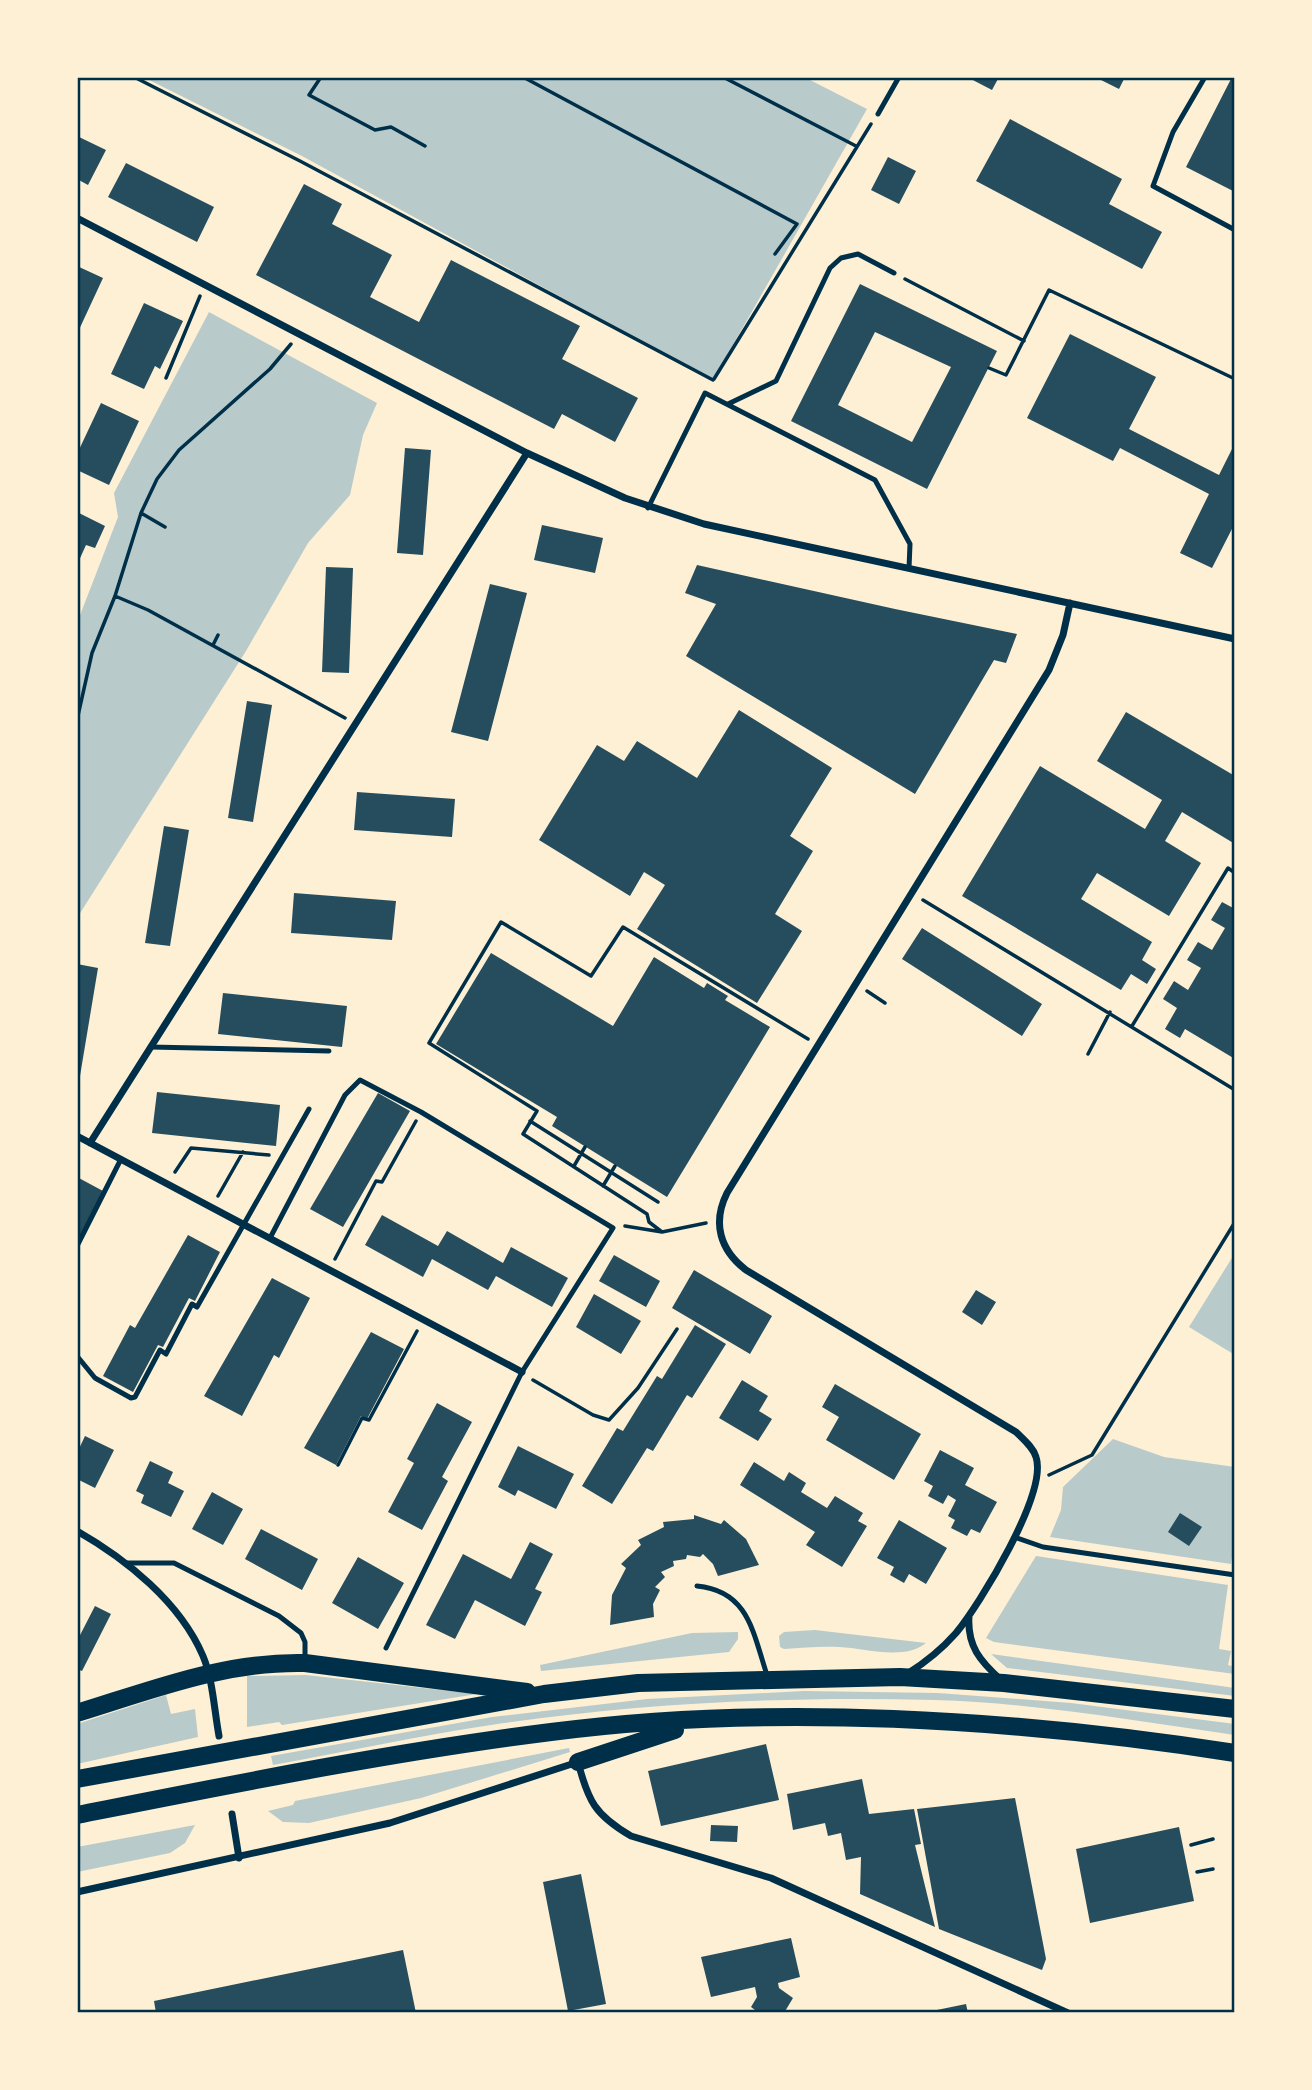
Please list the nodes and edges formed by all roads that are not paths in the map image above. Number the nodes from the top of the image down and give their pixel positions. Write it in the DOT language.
graph roads {
  1 [pos="900,77"];
  2 [pos="1205,77"];
  3 [pos="878,114"];
  4 [pos="77,218"];
  5 [pos="1235,230"];
  6 [pos="894,273"];
  7 [pos="728,404"];
  8 [pos="527,453"];
  9 [pos="648,508"];
  10 [pos="909,568"];
  11 [pos="1070,603"];
  12 [pos="1235,639"];
  13 [pos="150,1047"];
  14 [pos="329,1051"];
  15 [pos="309,1109"];
  16 [pos="77,1136"];
  17 [pos="90,1143"];
  18 [pos="121,1159"];
  19 [pos="242,1223"];
  20 [pos="270,1238"];
  21 [pos="77,1246"];
  22 [pos="77,1356"];
  23 [pos="522,1373"];
  24 [pos="77,1531"];
  25 [pos="1014,1537"];
  26 [pos="126,1563"];
  27 [pos="1235,1574"];
  28 [pos="697,1586"];
  29 [pos="970,1615"];
  30 [pos="386,1648"];
  31 [pos="305,1663"];
  32 [pos="208,1672"];
  33 [pos="900,1677"];
  34 [pos="768,1678"];
  35 [pos="1004,1683"];
  36 [pos="544,1694"];
  37 [pos="1235,1709"];
  38 [pos="77,1713"];
  39 [pos="711,1719"];
  40 [pos="219,1735"];
  41 [pos="1235,1753"];
  42 [pos="578,1762"];
  43 [pos="77,1779"];
  44 [pos="232,1814"];
  45 [pos="77,1815"];
  46 [pos="239,1858"];
  47 [pos="77,1892"];
  48 [pos="1068,2013"];
  1 -- 3 [label="lane"];
  2 -- 5 [label="lane"];
  4 -- 8 [label="street"];
  6 -- 7 [label="lane"];
  7 -- 9 [label="lane"];
  7 -- 10 [label="lane"];
  8 -- 9 [label="street"];
  8 -- 13 [label="street"];
  9 -- 10 [label="street"];
  10 -- 11 [label="street"];
  11 -- 12 [label="street"];
  11 -- 25 [label="street"];
  13 -- 14 [label="lane"];
  13 -- 17 [label="street"];
  15 -- 19 [label="lane"];
  16 -- 17 [label="street"];
  17 -- 18 [label="street"];
  18 -- 19 [label="street"];
  18 -- 21 [label="lane"];
  19 -- 20 [label="street"];
  19 -- 22 [label="lane"];
  20 -- 23 [label="street"];
  20 -- 23 [label="lane"];
  23 -- 30 [label="lane"];
  24 -- 26 [label="street"];
  25 -- 27 [label="lane"];
  25 -- 29 [label="street"];
  26 -- 31 [label="lane"];
  26 -- 32 [label="street"];
  28 -- 34 [label="lane"];
  29 -- 33 [label="street"];
  29 -- 35 [label="street"];
  31 -- 32 [label="main road"];
  31 -- 36 [label="main road"];
  32 -- 38 [label="main road"];
  32 -- 40 [label="street"];
  33 -- 34 [label="main road"];
  33 -- 35 [label="main road"];
  34 -- 36 [label="main road"];
  35 -- 37 [label="main road"];
  36 -- 43 [label="main road"];
  39 -- 41 [label="main road"];
  39 -- 42 [label="main road"];
  39 -- 45 [label="main road"];
  42 -- 46 [label="street"];
  42 -- 48 [label="street"];
  44 -- 46 [label="street"];
  46 -- 47 [label="street"];
}
